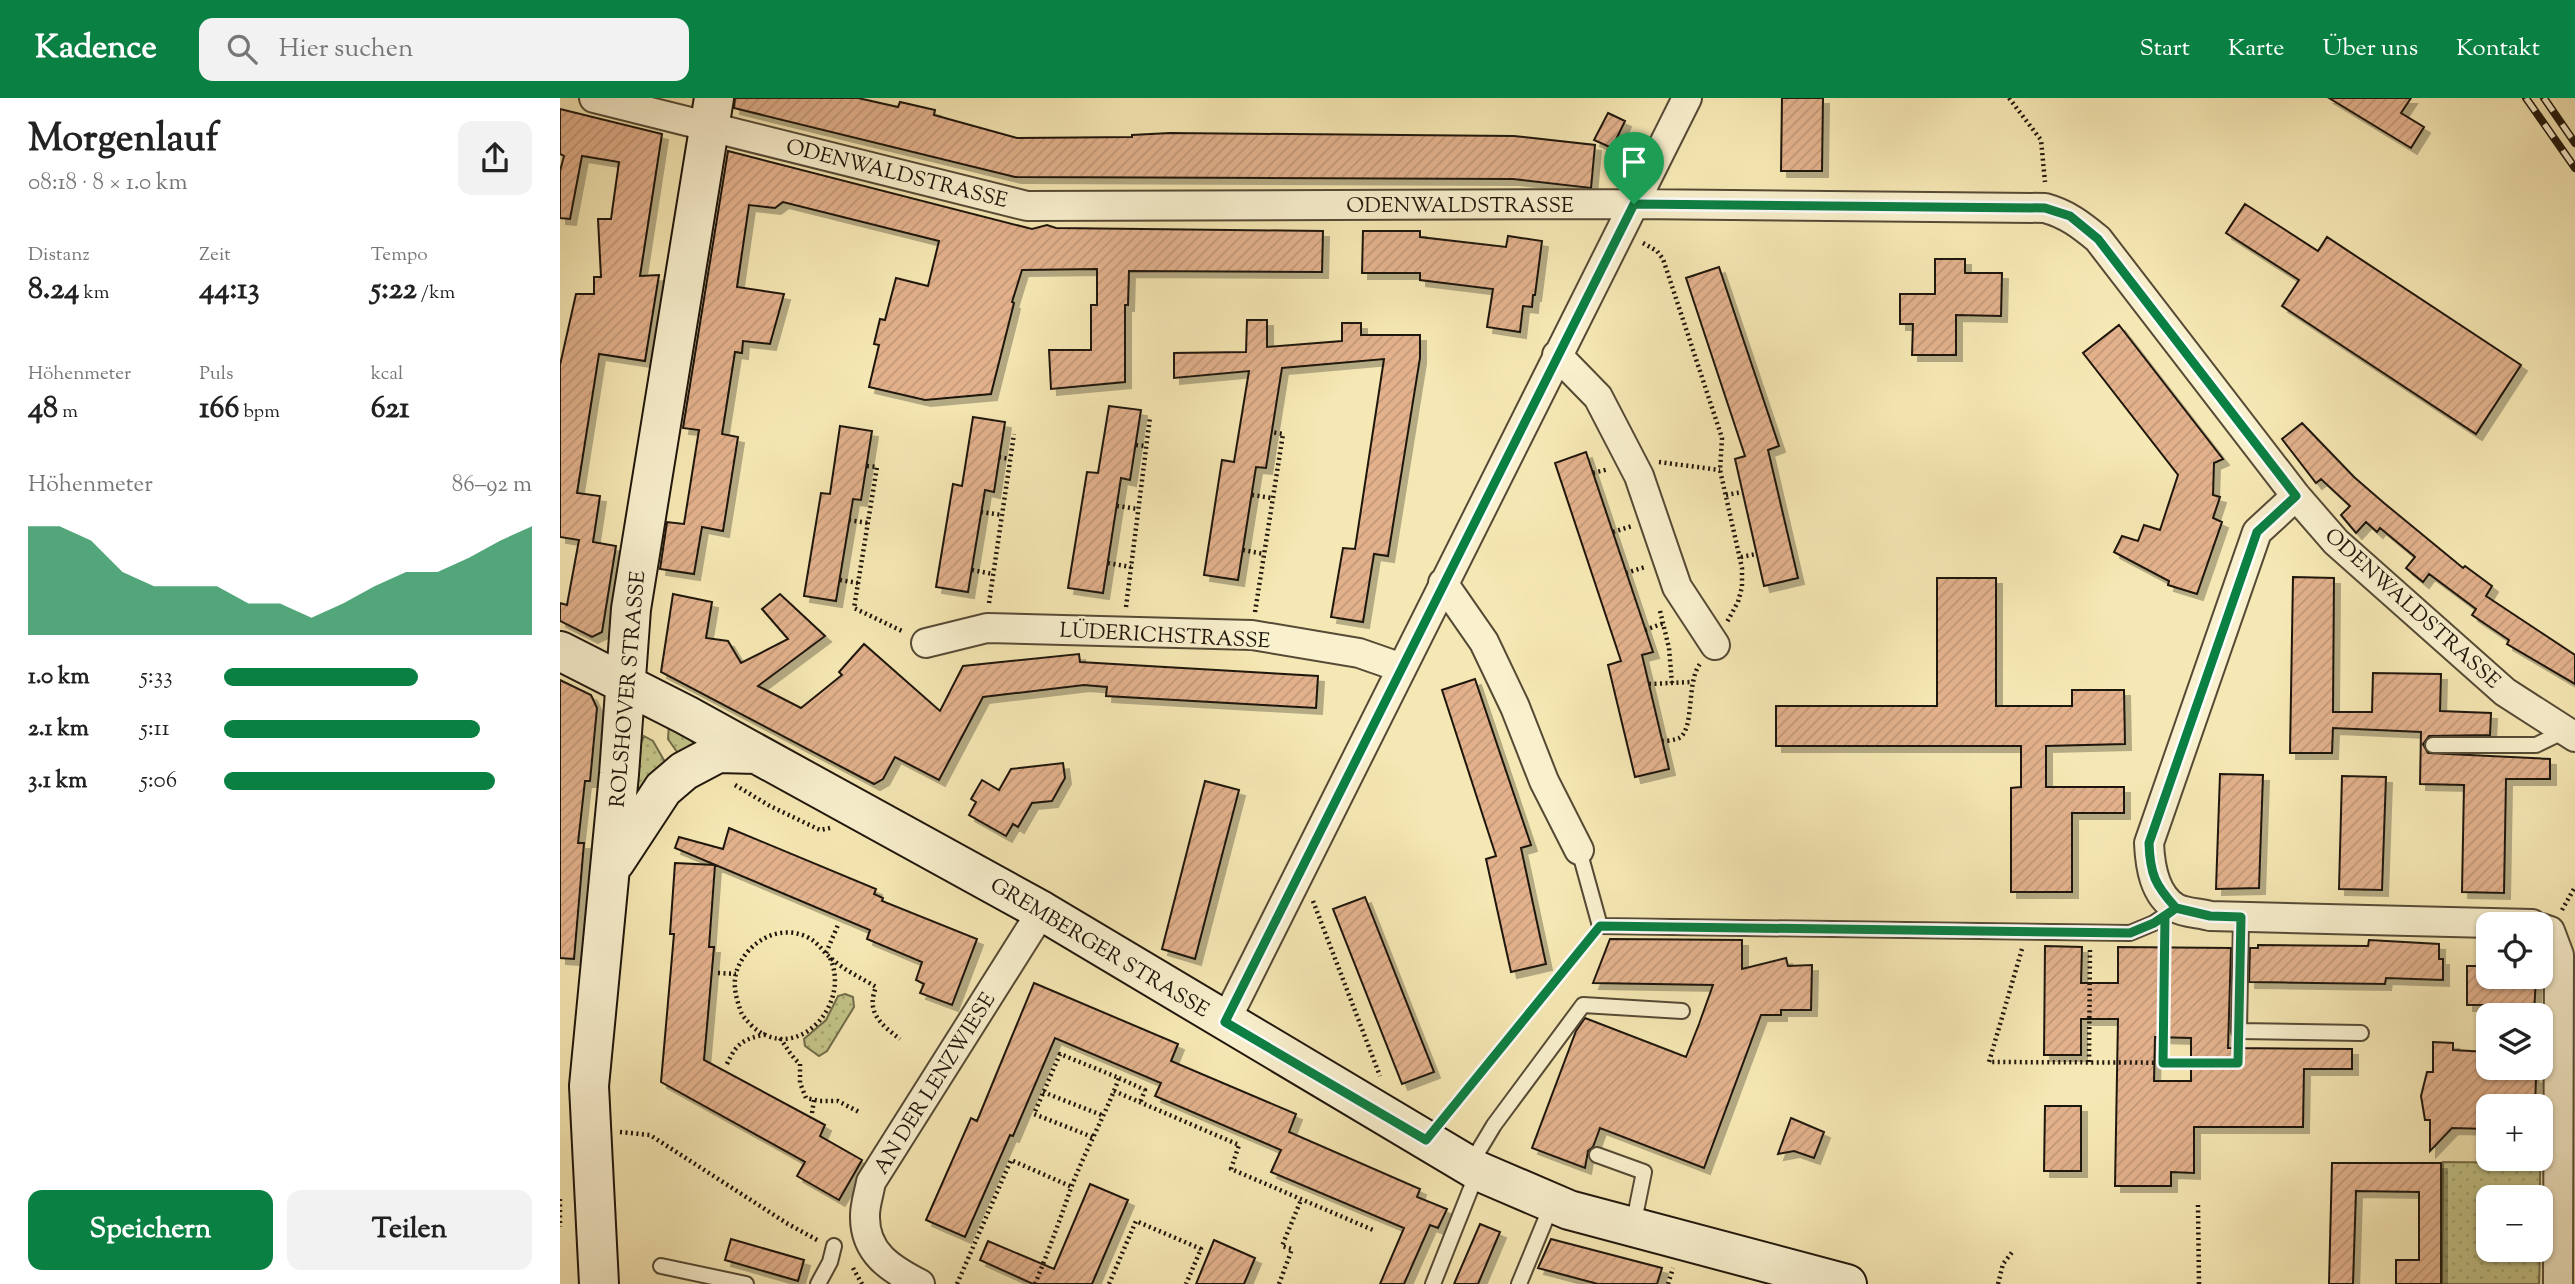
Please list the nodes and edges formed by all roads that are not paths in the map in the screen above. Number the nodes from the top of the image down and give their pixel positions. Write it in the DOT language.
graph roads {
  1 [pos="594,98"];
  2 [pos="1687,98"];
  3 [pos="711,112"];
  4 [pos="1634,204"];
  5 [pos="1557,355"];
  6 [pos="2296,496"];
  7 [pos="1443,583"];
  8 [pos="926,643"];
  9 [pos="1715,645"];
  10 [pos="560,651"];
  11 [pos="1402,668"];
  12 [pos="626,684"];
  13 [pos="2570,734"];
  14 [pos="2433,745"];
  15 [pos="753,779"];
  16 [pos="1579,850"];
  17 [pos="610,869"];
  18 [pos="1042,911"];
  19 [pos="2170,912"];
  20 [pos="2241,917"];
  21 [pos="2476,923"];
  22 [pos="2553,939"];
  23 [pos="1682,1011"];
  24 [pos="1225,1022"];
  25 [pos="2361,1032"];
  26 [pos="1597,1155"];
  27 [pos="1473,1169"];
  28 [pos="1552,1203"];
  29 [pos="1633,1227"];
  30 [pos="834,1246"];
  31 [pos="661,1266"];
  32 [pos="604,1279"];
  33 [pos="908,1281"];
  34 [pos="746,1284"];
  35 [pos="818,1284"];
  36 [pos="1433,1284"];
  37 [pos="1519,1284"];
  38 [pos="1847,1284"];
  39 [pos="2558,1284"];
  1 -- 3 [label="street, ODENWALDSTRASSE"];
  2 -- 4 [label="street"];
  3 -- 4 [label="street, ODENWALDSTRASSE"];
  3 -- 12 [label="street, ROLSHOVER STRASSE"];
  4 -- 5 [label="street"];
  4 -- 6 [label="street, ODENWALDSTRASSE"];
  5 -- 7 [label="street"];
  5 -- 9 [label="street"];
  6 -- 13 [label="street, ODENWALDSTRASSE"];
  6 -- 19 [label="street"];
  7 -- 11 [label="street"];
  7 -- 16 [label="street"];
  8 -- 11 [label="street, LÜDERICHSTRASSE"];
  10 -- 12 [label="street, GREMBERGER STRASSE"];
  11 -- 24 [label="street"];
  12 -- 15 [label="street, GREMBERGER STRASSE"];
  12 -- 17 [label="street, ROLSHOVER STRASSE"];
  13 -- 14 [label="lane"];
  15 -- 17 [label="street"];
  15 -- 18 [label="street, GREMBERGER STRASSE"];
  16 -- 19 [label="lane"];
  17 -- 32 [label="street, ROLSHOVER STRASSE"];
  18 -- 24 [label="street, GREMBERGER STRASSE"];
  18 -- 33 [label="street, AN DER LENZWIESE"];
  19 -- 20 [label="street"];
  20 -- 21 [label="street"];
  20 -- 25 [label="lane"];
  22 -- 39 [label="street"];
  23 -- 27 [label="lane"];
  24 -- 27 [label="street, GREMBERGER STRASSE"];
  26 -- 29 [label="lane"];
  27 -- 28 [label="street, GREMBERGER STRASSE"];
  27 -- 36 [label="lane"];
  28 -- 29 [label="street, GREMBERGER STRASSE"];
  28 -- 37 [label="lane"];
  29 -- 38 [label="street, GREMBERGER STRASSE"];
  30 -- 35 [label="lane"];
  31 -- 34 [label="lane"];
}
